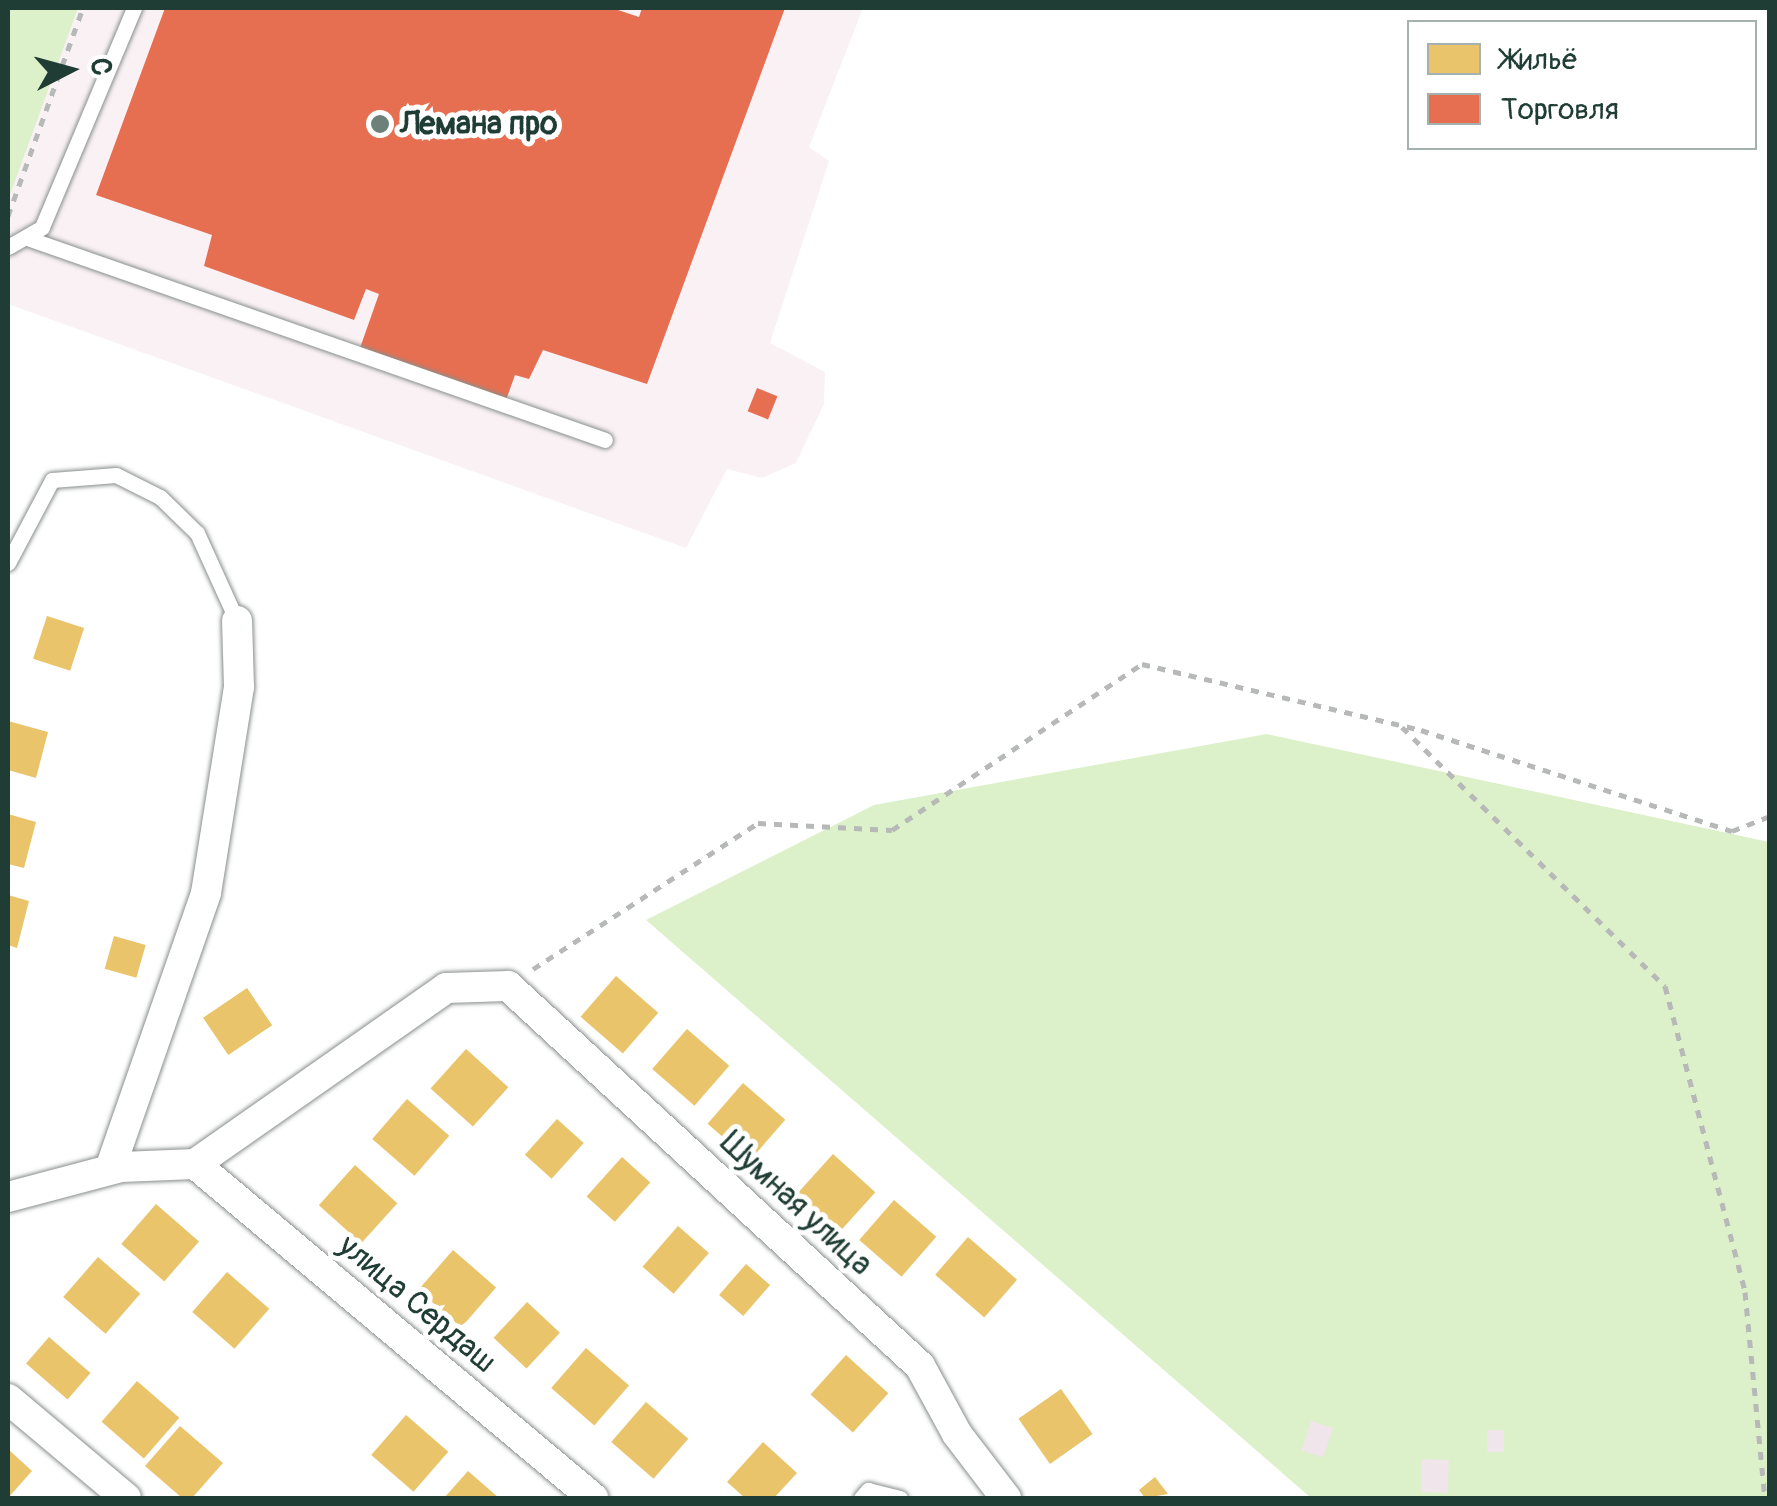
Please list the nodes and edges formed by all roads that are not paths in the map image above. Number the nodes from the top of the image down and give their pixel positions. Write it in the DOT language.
graph roads {
  1 [pos="134,8"];
  2 [pos="27,238"];
  3 [pos="8,247"];
  4 [pos="605,440"];
  5 [pos="8,563"];
  6 [pos="237,622"];
  7 [pos="195,1164"];
  8 [pos="110,1169"];
  9 [pos="8,1197"];
  10 [pos="8,1399"];
  11 [pos="126,1498"];
  12 [pos="594,1498"];
  13 [pos="861,1498"];
  14 [pos="900,1498"];
  15 [pos="1006,1498"];
  1 -- 2 [label="lane"];
  2 -- 3 [label="lane"];
  2 -- 4 [label="lane"];
  5 -- 6 [label="lane"];
  6 -- 8 [label="street"];
  7 -- 8 [label="street"];
  7 -- 12 [label="street, улица Сердаш"];
  7 -- 15 [label="street, Шумная улица"];
  8 -- 9 [label="street"];
  10 -- 11 [label="street"];
  13 -- 14 [label="lane"];
}
